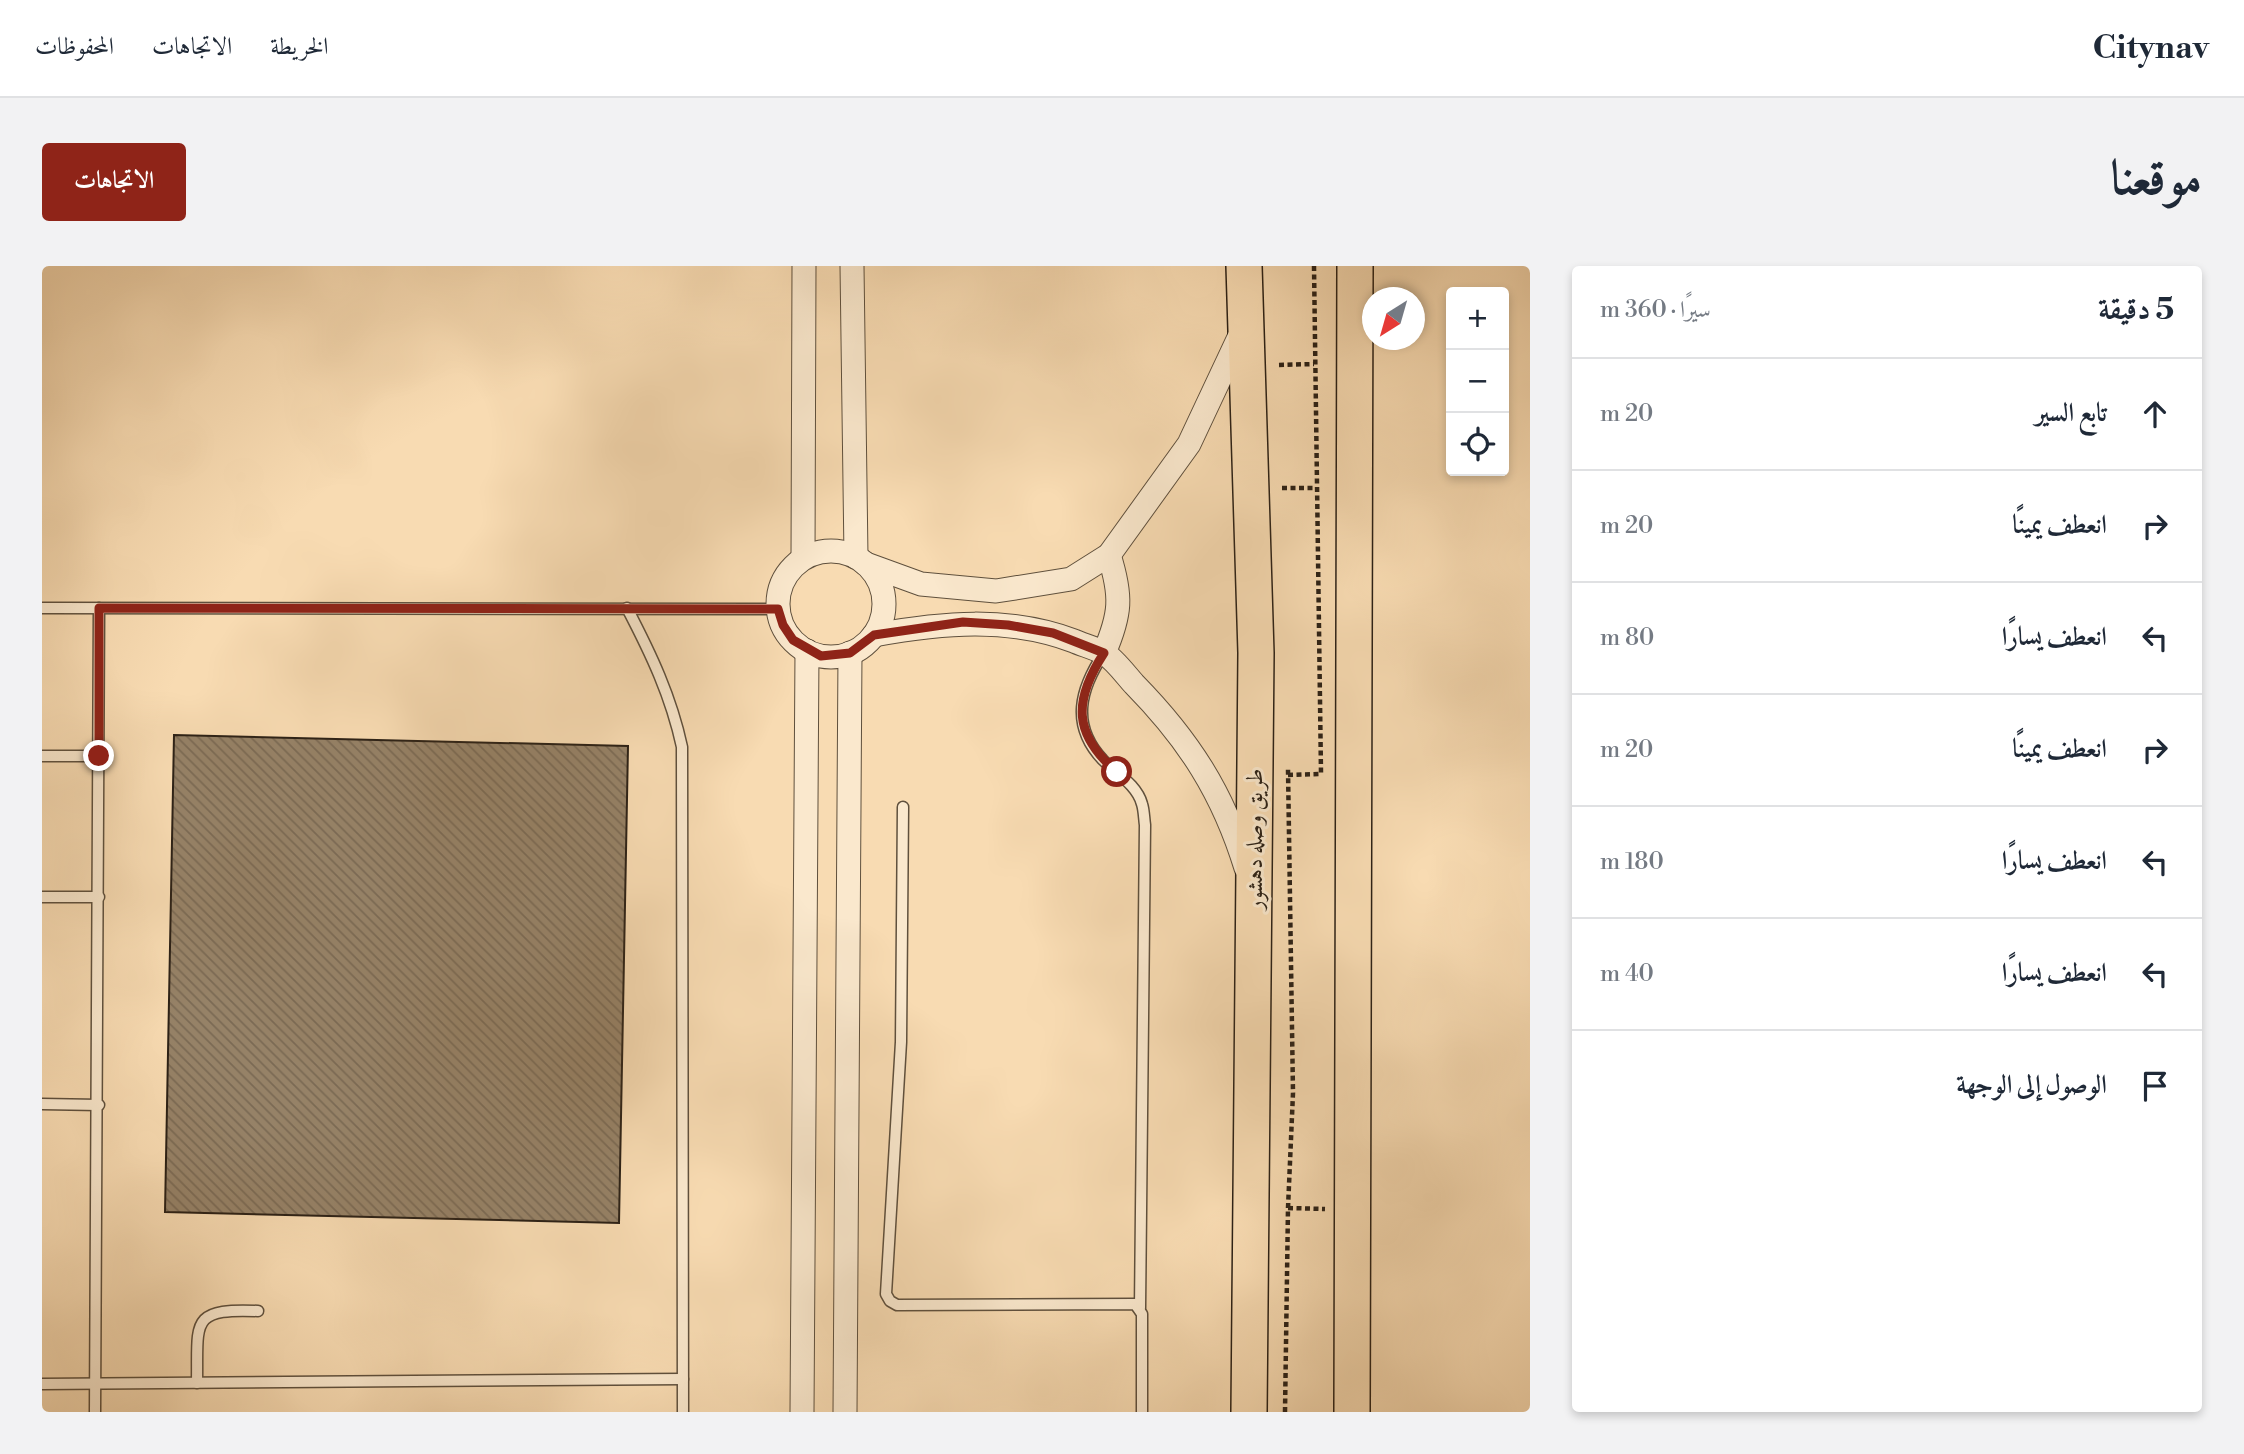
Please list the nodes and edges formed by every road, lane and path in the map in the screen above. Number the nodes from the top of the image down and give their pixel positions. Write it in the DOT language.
graph roads {
  1 [pos="804,266"];
  2 [pos="852,266"];
  3 [pos="1244,266"];
  4 [pos="1355,266"];
  5 [pos="1244,327"];
  6 [pos="1314,364"];
  7 [pos="1279,365"];
  8 [pos="1282,488"];
  9 [pos="1317,488"];
  10 [pos="1109,555"];
  11 [pos="803,558"];
  12 [pos="861,561"];
  13 [pos="42,608"];
  14 [pos="99,608"];
  15 [pos="627,608"];
  16 [pos="778,609"];
  17 [pos="874,635"];
  18 [pos="807,651"];
  19 [pos="850,653"];
  20 [pos="1104,653"];
  21 [pos="42,756"];
  22 [pos="99,756"];
  23 [pos="1321,774"];
  24 [pos="1288,775"];
  25 [pos="903,807"];
  26 [pos="1254,894"];
  27 [pos="42,897"];
  28 [pos="99,897"];
  29 [pos="42,1104"];
  30 [pos="99,1105"];
  31 [pos="1288,1208"];
  32 [pos="1325,1209"];
  33 [pos="1140,1308"];
  34 [pos="258,1311"];
  35 [pos="683,1379"];
  36 [pos="197,1383"];
  37 [pos="42,1384"];
  38 [pos="95,1384"];
  39 [pos="95,1412"];
  40 [pos="682,1412"];
  41 [pos="802,1412"];
  42 [pos="845,1412"];
  43 [pos="1142,1412"];
  44 [pos="1249,1412"];
  45 [pos="1352,1412"];
  1 -- 11 [label="street"];
  2 -- 12 [label="street"];
  3 -- 5 [label="main road, طريق وصله دهشور"];
  4 -- 45 [label="main road"];
  5 -- 10 [label="street"];
  5 -- 26 [label="main road, طريق وصله دهشور"];
  6 -- 7 [label="path"];
  8 -- 9 [label="path"];
  10 -- 12 [label="street"];
  10 -- 20 [label="street"];
  11 -- 12 [label="street"];
  11 -- 16 [label="street"];
  12 -- 17 [label="street"];
  13 -- 14 [label="lane"];
  14 -- 15 [label="lane"];
  14 -- 22 [label="lane"];
  15 -- 16 [label="lane"];
  15 -- 35 [label="lane"];
  16 -- 18 [label="street"];
  17 -- 19 [label="street"];
  17 -- 20 [label="street"];
  18 -- 19 [label="street"];
  18 -- 41 [label="street"];
  19 -- 42 [label="street"];
  20 -- 26 [label="street"];
  20 -- 33 [label="lane"];
  21 -- 22 [label="lane"];
  22 -- 28 [label="lane"];
  23 -- 24 [label="path"];
  25 -- 33 [label="lane"];
  26 -- 44 [label="main road, طريق وصله دهشور"];
  27 -- 28 [label="lane"];
  28 -- 30 [label="lane"];
  29 -- 30 [label="lane"];
  30 -- 38 [label="lane"];
  31 -- 32 [label="path"];
  33 -- 43 [label="lane"];
  34 -- 36 [label="lane"];
  35 -- 36 [label="lane"];
  35 -- 40 [label="lane"];
  36 -- 38 [label="lane"];
  37 -- 38 [label="lane"];
  38 -- 39 [label="lane"];
}
